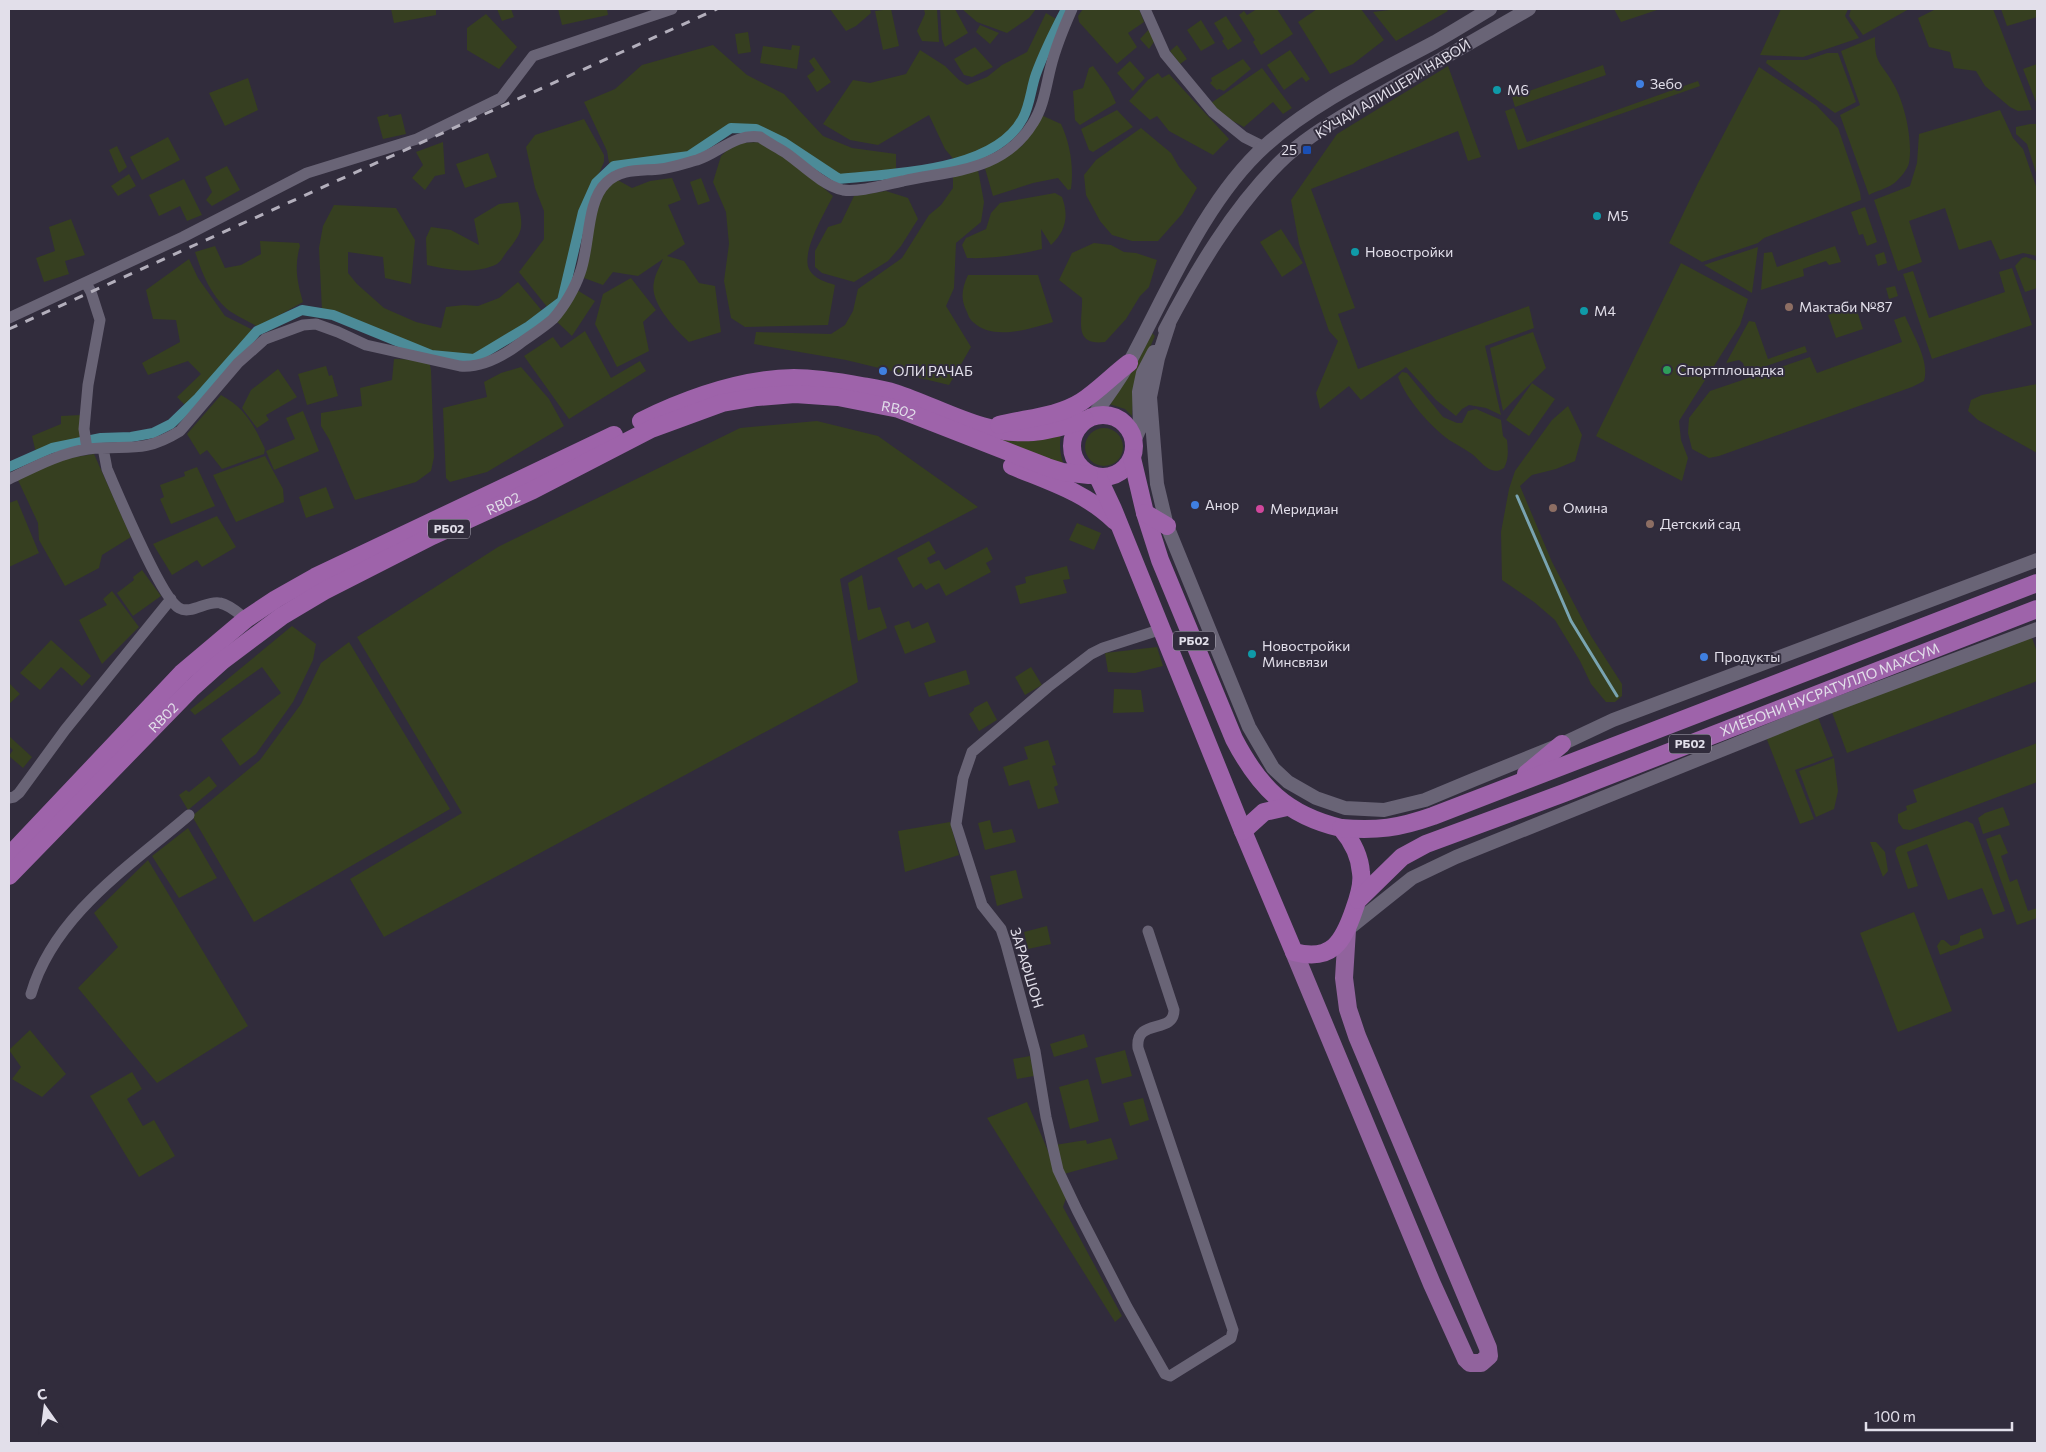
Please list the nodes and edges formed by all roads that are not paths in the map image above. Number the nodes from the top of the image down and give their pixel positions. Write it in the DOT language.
graph roads {
  1 [pos="672,9"];
  2 [pos="1072,9"];
  3 [pos="1144,9"];
  4 [pos="1490,9"];
  5 [pos="1529,9"];
  6 [pos="1264,147"];
  7 [pos="86,283"];
  8 [pos="9,318"];
  9 [pos="1169,324"];
  10 [pos="1129,363"];
  11 [pos="1089,418"];
  12 [pos="980,431"];
  13 [pos="103,448"];
  14 [pos="86,449"];
  15 [pos="1133,450"];
  16 [pos="1094,476"];
  17 [pos="9,478"];
  18 [pos="1145,513"];
  19 [pos="1119,525"];
  20 [pos="1166,526"];
  21 [pos="2037,560"];
  22 [pos="2037,583"];
  23 [pos="171,599"];
  24 [pos="2037,609"];
  25 [pos="246,619"];
  26 [pos="1162,629"];
  27 [pos="2037,630"];
  28 [pos="1562,744"];
  29 [pos="1514,784"];
  30 [pos="9,798"];
  31 [pos="1288,807"];
  32 [pos="189,815"];
  33 [pos="1341,828"];
  34 [pos="1243,831"];
  35 [pos="9,856"];
  36 [pos="9,876"];
  37 [pos="1358,900"];
  38 [pos="1347,930"];
  39 [pos="1148,931"];
  40 [pos="1294,952"];
  41 [pos="31,994"];
  42 [pos="1456,1272"];
  43 [pos="1432,1284"];
  1 -- 7 [label="street"];
  2 -- 13 [label="street"];
  3 -- 6 [label="street"];
  4 -- 6 [label="street, КӮЧАИ АЛИШЕРИ НАВОӢ"];
  5 -- 9 [label="street, КӮЧАИ АЛИШЕРИ НАВОӢ"];
  6 -- 10 [label="street, КӮЧАИ АЛИШЕРИ НАВОӢ"];
  7 -- 8 [label="street"];
  7 -- 14 [label="street"];
  9 -- 15 [label="street, КӮЧАИ АЛИШЕРИ НАВОӢ"];
  9 -- 20 [label="street"];
  10 -- 11 [label="street, КӮЧАИ АЛИШЕРИ НАВОӢ"];
  10 -- 12 [label="highway"];
  11 -- 12 [label="highway, РБ02"];
  11 -- 15 [label="highway, РБ02"];
  11 -- 16 [label="highway, РБ02"];
  12 -- 16 [label="highway, РБ02"];
  12 -- 19 [label="highway"];
  12 -- 25 [label="highway, RB02 / РБ02"];
  12 -- 36 [label="highway, RB02 / РБ02"];
  13 -- 14 [label="street"];
  13 -- 23 [label="street"];
  14 -- 17 [label="street"];
  15 -- 16 [label="highway, РБ02"];
  15 -- 18 [label="highway, РБ02"];
  16 -- 19 [label="highway, РБ02"];
  18 -- 20 [label="highway"];
  18 -- 31 [label="highway, РБ02"];
  19 -- 26 [label="highway, РБ02"];
  20 -- 28 [label="street"];
  21 -- 28 [label="street"];
  22 -- 29 [label="highway, ХИЁБОНИ НУСРАТУЛЛО МАХСУМ / РБ02"];
  23 -- 25 [label="street"];
  23 -- 30 [label="street"];
  24 -- 37 [label="highway, ХИЁБОНИ НУСРАТУЛЛО МАХСУМ / РБ02"];
  25 -- 35 [label="highway, RB02 / РБ02"];
  26 -- 34 [label="highway, РБ02"];
  26 -- 39 [label="street, ЗАРАФШОН"];
  27 -- 38 [label="street"];
  28 -- 29 [label="highway"];
  29 -- 33 [label="highway, ХИЁБОНИ НУСРАТУЛЛО МАХСУМ / РБ02"];
  31 -- 33 [label="highway, ХИЁБОНИ НУСРАТУЛЛО МАХСУМ"];
  31 -- 34 [label="highway"];
  32 -- 41 [label="street"];
  33 -- 37 [label="highway"];
  34 -- 40 [label="highway"];
  37 -- 38 [label="highway"];
  38 -- 40 [label="highway"];
  38 -- 42 [label="main road"];
  40 -- 43 [label="main road"];
  42 -- 43 [label="main road"];
  42 -- 43 [label="main road"];
}
